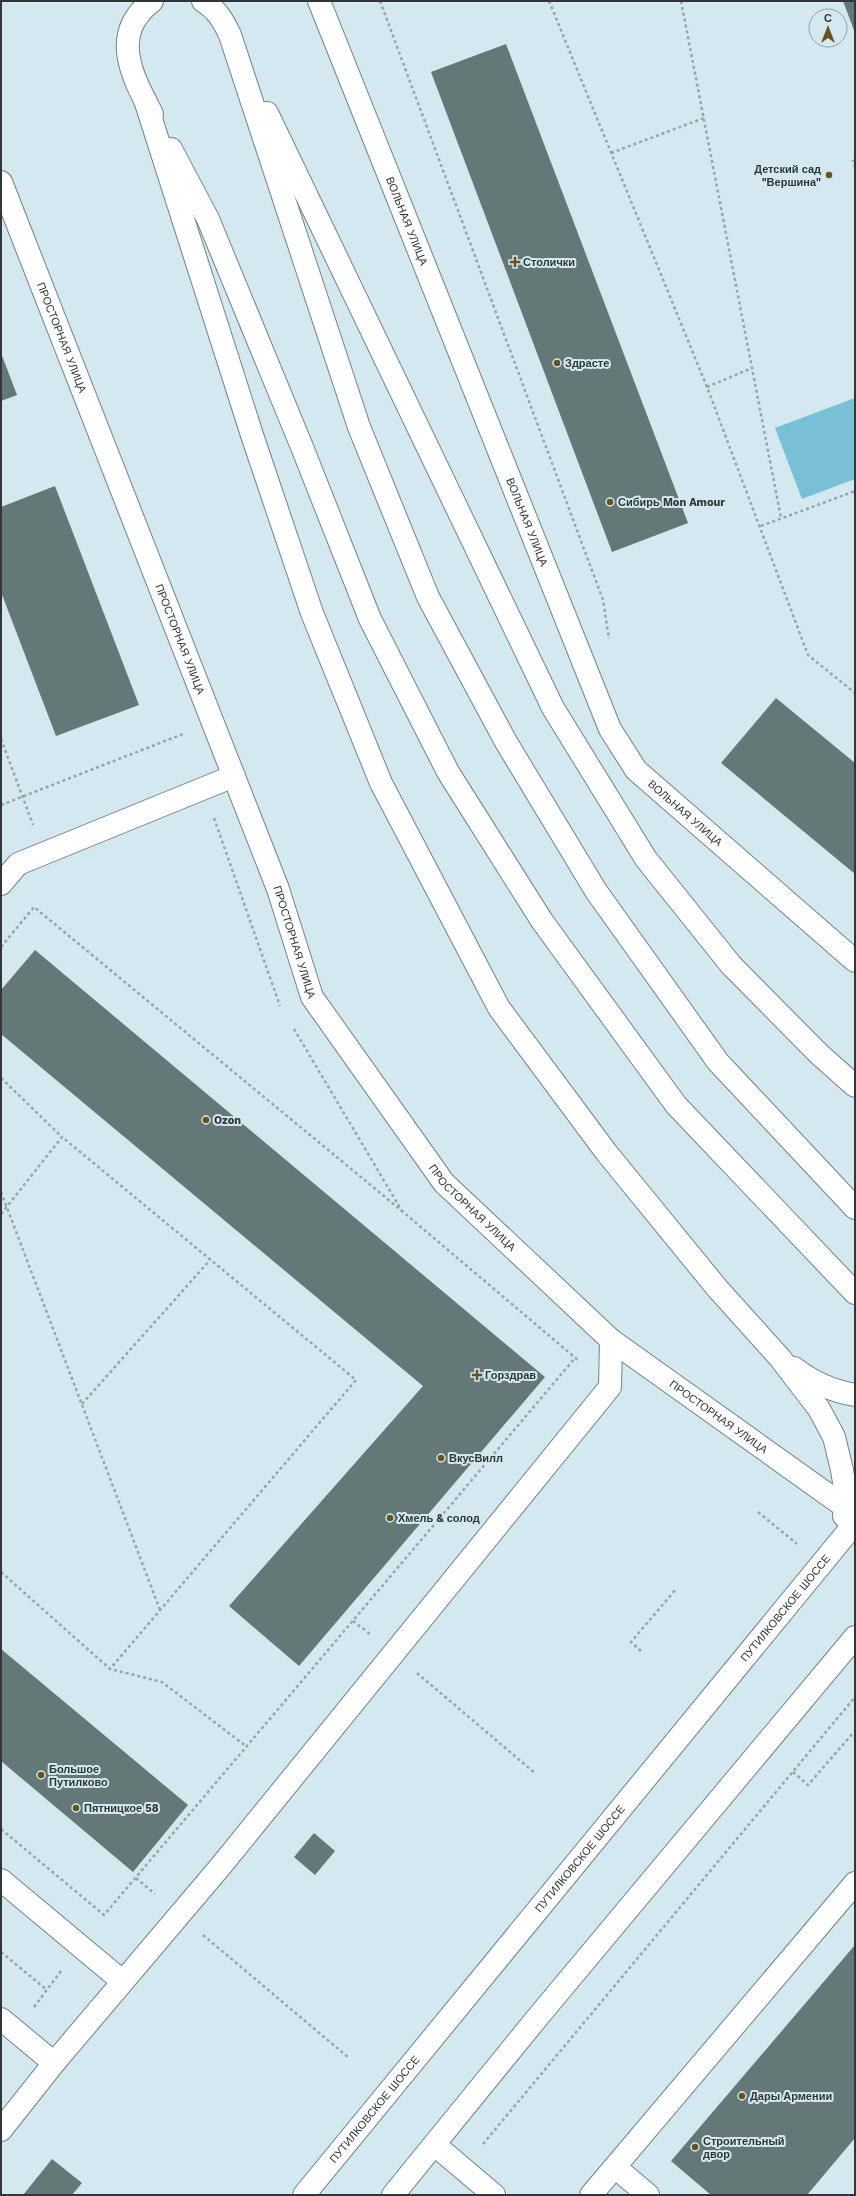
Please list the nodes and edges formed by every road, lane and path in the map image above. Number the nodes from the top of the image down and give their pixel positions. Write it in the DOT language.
graph roads {
  1 [pos="152,1"];
  2 [pos="203,1"];
  3 [pos="320,1"];
  4 [pos="380,1"];
  5 [pos="549,1"];
  6 [pos="681,1"];
  7 [pos="230,35"];
  8 [pos="145,100"];
  9 [pos="704,118"];
  10 [pos="611,152"];
  11 [pos="855,160"];
  12 [pos="855,167"];
  13 [pos="1,182"];
  14 [pos="752,368"];
  15 [pos="707,387"];
  16 [pos="855,491"];
  17 [pos="781,518"];
  18 [pos="761,526"];
  19 [pos="611,646"];
  20 [pos="855,693"];
  21 [pos="183,734"];
  22 [pos="1,739"];
  23 [pos="234,776"];
  24 [pos="24,796"];
  25 [pos="1,805"];
  26 [pos="34,828"];
  27 [pos="1,884"];
  28 [pos="1,946"];
  29 [pos="855,960"];
  30 [pos="1,1078"];
  31 [pos="855,1086"];
  32 [pos="62,1137"];
  33 [pos="1,1192"];
  34 [pos="6,1208"];
  35 [pos="855,1208"];
  36 [pos="1,1214"];
  37 [pos="210,1260"];
  38 [pos="855,1293"];
  39 [pos="611,1340"];
  40 [pos="575,1358"];
  41 [pos="780,1358"];
  42 [pos="610,1387"];
  43 [pos="855,1395"];
  44 [pos="82,1404"];
  45 [pos="758,1512"];
  46 [pos="852,1514"];
  47 [pos="800,1546"];
  48 [pos="1,1572"];
  49 [pos="676,1589"];
  50 [pos="160,1610"];
  51 [pos="353,1620"];
  52 [pos="855,1637"];
  53 [pos="641,1650"];
  54 [pos="393,1654"];
  55 [pos="110,1669"];
  56 [pos="855,1697"];
  57 [pos="854,1732"];
  58 [pos="247,1747"];
  59 [pos="793,1772"];
  60 [pos="536,1774"];
  61 [pos="1,1830"];
  62 [pos="136,1878"];
  63 [pos="1,1880"];
  64 [pos="855,1883"];
  65 [pos="104,1915"];
  66 [pos="179,1915"];
  67 [pos="80,1946"];
  68 [pos="1,1952"];
  69 [pos="122,1981"];
  70 [pos="47,1990"];
  71 [pos="8,2025"];
  72 [pos="350,2058"];
  73 [pos="54,2063"];
  74 [pos="1,2130"];
  75 [pos="435,2145"];
  76 [pos="615,2167"];
  77 [pos="462,2168"];
  78 [pos="304,2195"];
  79 [pos="393,2195"];
  80 [pos="494,2195"];
  81 [pos="591,2195"];
  82 [pos="648,2195"];
  1 -- 8 [label="street"];
  2 -- 7 [label="street"];
  3 -- 29 [label="street, ВОЛЬНАЯ УЛИЦА"];
  4 -- 19 [label="path"];
  5 -- 10 [label="path"];
  6 -- 9 [label="path"];
  7 -- 31 [label="street"];
  7 -- 35 [label="street"];
  8 -- 38 [label="street"];
  8 -- 41 [label="street"];
  9 -- 10 [label="path"];
  9 -- 14 [label="path"];
  10 -- 15 [label="path"];
  11 -- 12 [label="path"];
  13 -- 23 [label="street, ПРОСТОРНАЯ УЛИЦА"];
  14 -- 15 [label="path"];
  14 -- 17 [label="path"];
  15 -- 18 [label="path"];
  16 -- 17 [label="path"];
  17 -- 18 [label="path"];
  18 -- 20 [label="path"];
  21 -- 24 [label="path"];
  22 -- 24 [label="path"];
  23 -- 27 [label="street"];
  23 -- 39 [label="street, ПРОСТОРНАЯ УЛИЦА"];
  24 -- 25 [label="path"];
  24 -- 26 [label="path"];
  28 -- 40 [label="path"];
  30 -- 32 [label="path"];
  32 -- 34 [label="path"];
  32 -- 37 [label="path"];
  33 -- 34 [label="path"];
  34 -- 36 [label="path"];
  34 -- 44 [label="path"];
  37 -- 44 [label="path"];
  37 -- 50 [label="path"];
  39 -- 42 [label="street"];
  39 -- 46 [label="street, ПРОСТОРНАЯ УЛИЦА"];
  40 -- 42 [label="path"];
  40 -- 51 [label="path"];
  41 -- 43 [label="street"];
  41 -- 46 [label="street"];
  42 -- 54 [label="street"];
  44 -- 50 [label="path"];
  45 -- 47 [label="path"];
  46 -- 78 [label="street, ПУТИЛКОВСКОЕ ШОССЕ"];
  48 -- 55 [label="path"];
  49 -- 53 [label="path"];
  50 -- 55 [label="path"];
  51 -- 54 [label="path"];
  51 -- 58 [label="path"];
  52 -- 75 [label="street"];
  54 -- 60 [label="path"];
  54 -- 66 [label="street"];
  55 -- 58 [label="path"];
  56 -- 59 [label="path"];
  57 -- 59 [label="path"];
  58 -- 62 [label="path"];
  59 -- 77 [label="path"];
  61 -- 65 [label="path"];
  62 -- 65 [label="path"];
  62 -- 66 [label="path"];
  63 -- 67 [label="street"];
  64 -- 76 [label="street"];
  65 -- 67 [label="path"];
  66 -- 69 [label="street"];
  66 -- 72 [label="path"];
  67 -- 69 [label="street"];
  67 -- 70 [label="path"];
  68 -- 70 [label="path"];
  69 -- 73 [label="street"];
  70 -- 71 [label="path"];
  71 -- 73 [label="street"];
  73 -- 74 [label="street"];
  75 -- 77 [label="street"];
  75 -- 79 [label="street"];
  76 -- 81 [label="street"];
  76 -- 82 [label="street"];
  77 -- 80 [label="street"];
}
